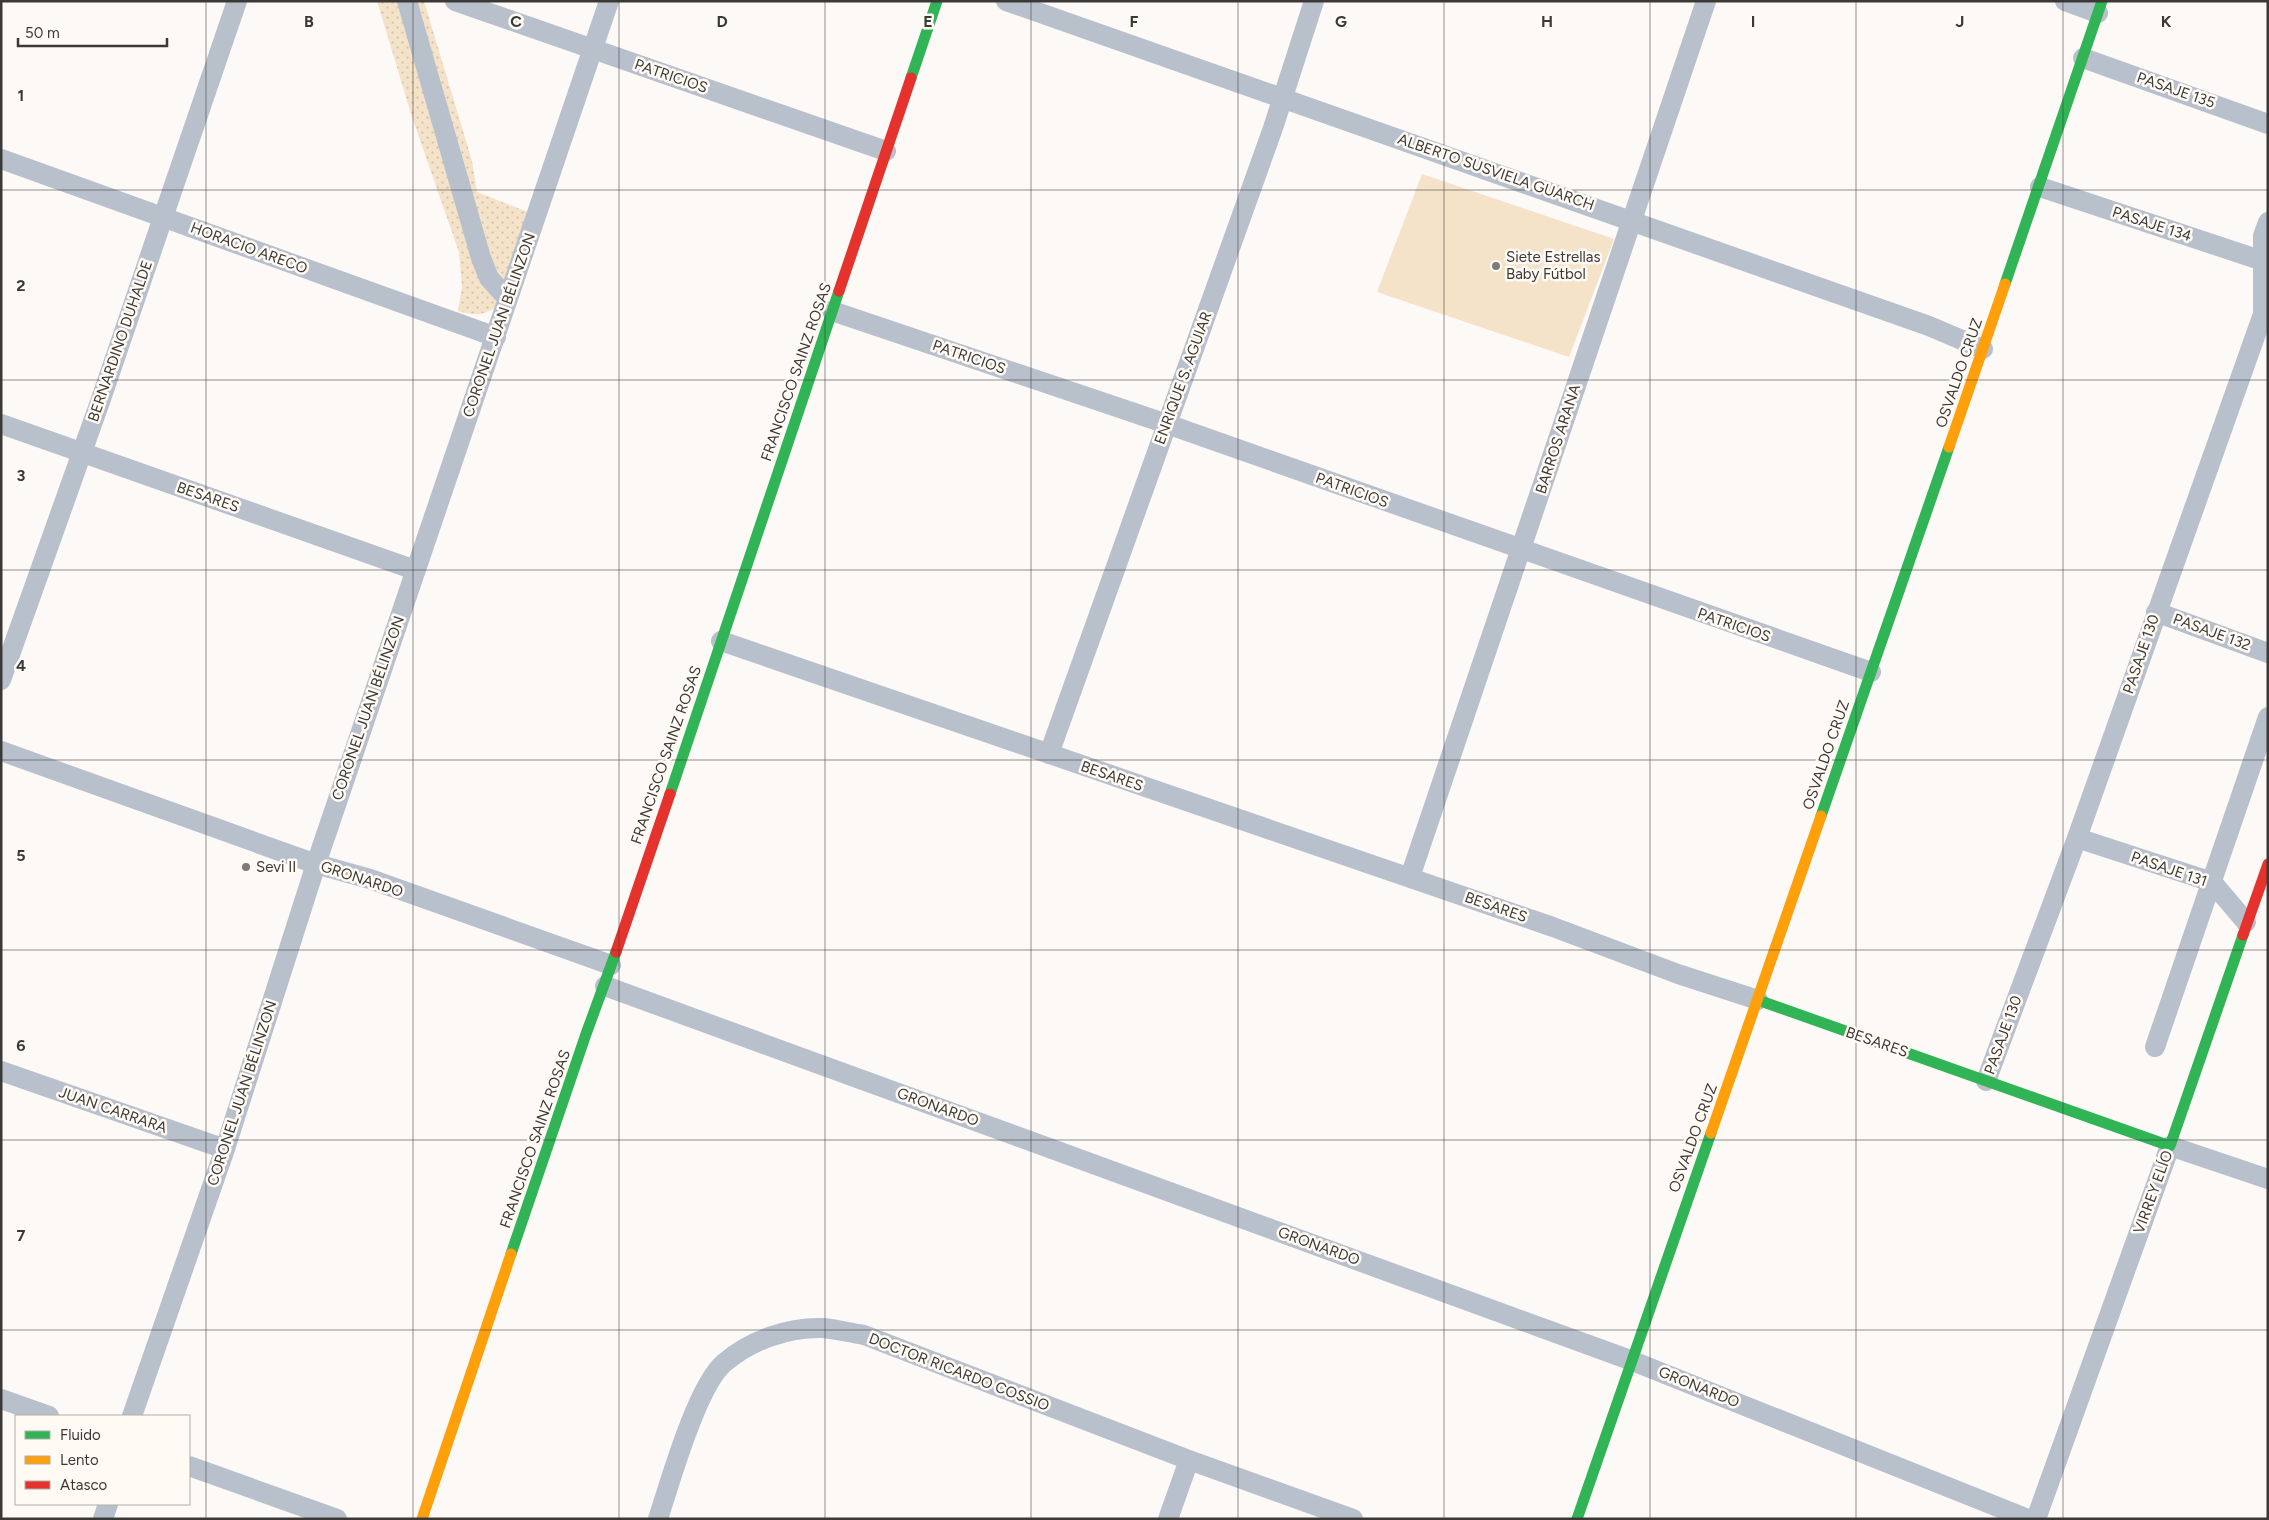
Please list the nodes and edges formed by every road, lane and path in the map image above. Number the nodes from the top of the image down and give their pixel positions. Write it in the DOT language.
graph roads {
  1 [pos="237,1"];
  2 [pos="407,1"];
  3 [pos="455,1"];
  4 [pos="609,1"];
  5 [pos="937,1"];
  6 [pos="1006,1"];
  7 [pos="1314,1"];
  8 [pos="1706,1"];
  9 [pos="2065,1"];
  10 [pos="2100,7"];
  11 [pos="593,48"];
  12 [pos="2083,58"];
  13 [pos="1282,97"];
  14 [pos="2268,124"];
  15 [pos="886,150"];
  16 [pos="1,159"];
  17 [pos="2040,187"];
  18 [pos="163,217"];
  19 [pos="1632,220"];
  20 [pos="2268,222"];
  21 [pos="2264,261"];
  22 [pos="508,299"];
  23 [pos="832,311"];
  24 [pos="2266,317"];
  25 [pos="496,337"];
  26 [pos="1984,349"];
  27 [pos="1,424"];
  28 [pos="1167,424"];
  29 [pos="81,452"];
  30 [pos="1521,551"];
  31 [pos="415,570"];
  32 [pos="2156,612"];
  33 [pos="721,641"];
  34 [pos="2268,653"];
  35 [pos="1871,672"];
  36 [pos="1,680"];
  37 [pos="2268,717"];
  38 [pos="1,751"];
  39 [pos="1049,754"];
  40 [pos="2077,838"];
  41 [pos="316,864"];
  42 [pos="2268,864"];
  43 [pos="1410,877"];
  44 [pos="2212,882"];
  45 [pos="2246,922"];
  46 [pos="611,965"];
  47 [pos="605,986"];
  48 [pos="1758,1000"];
  49 [pos="2155,1047"];
  50 [pos="1,1071"];
  51 [pos="1986,1081"];
  52 [pos="2170,1146"];
  53 [pos="225,1149"];
  54 [pos="2268,1180"];
  55 [pos="1630,1360"];
  56 [pos="1,1399"];
  57 [pos="46,1415"];
  58 [pos="132,1415"];
  59 [pos="1189,1460"];
  60 [pos="190,1466"];
  61 [pos="108,1505"];
  62 [pos="103,1519"];
  63 [pos="337,1519"];
  64 [pos="422,1519"];
  65 [pos="658,1519"];
  66 [pos="1168,1519"];
  67 [pos="1352,1519"];
  68 [pos="1577,1519"];
  69 [pos="2028,1519"];
  70 [pos="2036,1519"];
  1 -- 18 [label="street, BERNARDINO DUHALDE"];
  2 -- 22 [label="street"];
  3 -- 11 [label="street, PATRICIOS"];
  4 -- 11 [label="street, CORONEL JUAN BÉLINZON"];
  5 -- 15 [label="street, FRANCISCO SAINZ ROSAS"];
  6 -- 13 [label="street, ALBERTO SUSVIELA GUARCH"];
  7 -- 13 [label="street, ENRIQUE S. AGUIAR"];
  8 -- 19 [label="street, BARROS ARANA"];
  9 -- 10 [label="street"];
  10 -- 12 [label="street, OSVALDO CRUZ"];
  11 -- 15 [label="street, PATRICIOS"];
  11 -- 22 [label="street, CORONEL JUAN BÉLINZON"];
  12 -- 14 [label="street, PASAJE 135"];
  12 -- 17 [label="street, OSVALDO CRUZ"];
  13 -- 19 [label="street, ALBERTO SUSVIELA GUARCH"];
  13 -- 28 [label="street, ENRIQUE S. AGUIAR"];
  15 -- 23 [label="street, FRANCISCO SAINZ ROSAS"];
  16 -- 18 [label="street, HORACIO ARECO"];
  17 -- 21 [label="street, PASAJE 134"];
  17 -- 26 [label="street, OSVALDO CRUZ"];
  18 -- 25 [label="street, HORACIO ARECO"];
  18 -- 29 [label="street, BERNARDINO DUHALDE"];
  19 -- 26 [label="street, ALBERTO SUSVIELA GUARCH"];
  19 -- 30 [label="street, BARROS ARANA"];
  20 -- 21 [label="street, PASAJE 130"];
  21 -- 24 [label="street, PASAJE 130"];
  22 -- 25 [label="street, CORONEL JUAN BÉLINZON"];
  23 -- 28 [label="street, PATRICIOS"];
  23 -- 33 [label="street, FRANCISCO SAINZ ROSAS"];
  24 -- 32 [label="street, PASAJE 130"];
  25 -- 31 [label="street, CORONEL JUAN BÉLINZON"];
  26 -- 35 [label="street, OSVALDO CRUZ"];
  27 -- 29 [label="street, BESARES"];
  28 -- 30 [label="street, PATRICIOS"];
  28 -- 39 [label="street, ENRIQUE S. AGUIAR"];
  29 -- 31 [label="street, BESARES"];
  29 -- 36 [label="street, BERNARDINO DUHALDE"];
  30 -- 35 [label="street, PATRICIOS"];
  30 -- 43 [label="street, BARROS ARANA"];
  31 -- 41 [label="street, CORONEL JUAN BÉLINZON"];
  32 -- 34 [label="street, PASAJE 132"];
  32 -- 40 [label="street, PASAJE 130"];
  33 -- 39 [label="street, BESARES"];
  33 -- 46 [label="street, FRANCISCO SAINZ ROSAS"];
  35 -- 48 [label="street, OSVALDO CRUZ"];
  37 -- 44 [label="street"];
  38 -- 41 [label="street, GRONARDO"];
  39 -- 43 [label="street, BESARES"];
  40 -- 44 [label="street, PASAJE 131"];
  40 -- 51 [label="street, PASAJE 130"];
  41 -- 46 [label="street, GRONARDO"];
  41 -- 53 [label="street, CORONEL JUAN BÉLINZON"];
  42 -- 45 [label="street, VIRREY ELÍO"];
  43 -- 48 [label="street, BESARES"];
  44 -- 45 [label="street, PASAJE 131"];
  44 -- 49 [label="street"];
  45 -- 52 [label="street, VIRREY ELÍO"];
  46 -- 47 [label="street, FRANCISCO SAINZ ROSAS"];
  47 -- 55 [label="street, GRONARDO"];
  47 -- 64 [label="street, FRANCISCO SAINZ ROSAS"];
  48 -- 51 [label="street, BESARES"];
  48 -- 55 [label="street, OSVALDO CRUZ"];
  50 -- 53 [label="street, JUAN CARRARA"];
  51 -- 52 [label="street, BESARES"];
  52 -- 54 [label="street, BESARES"];
  52 -- 70 [label="street, VIRREY ELÍO"];
  53 -- 58 [label="street, CORONEL JUAN BÉLINZON"];
  55 -- 68 [label="street, OSVALDO CRUZ"];
  55 -- 69 [label="street, GRONARDO"];
  56 -- 57 [label="street"];
  59 -- 65 [label="street, DOCTOR RICARDO COSSIO"];
  59 -- 66 [label="street"];
  59 -- 67 [label="street, DOCTOR RICARDO COSSIO"];
  60 -- 63 [label="street"];
  61 -- 62 [label="street"];
}
